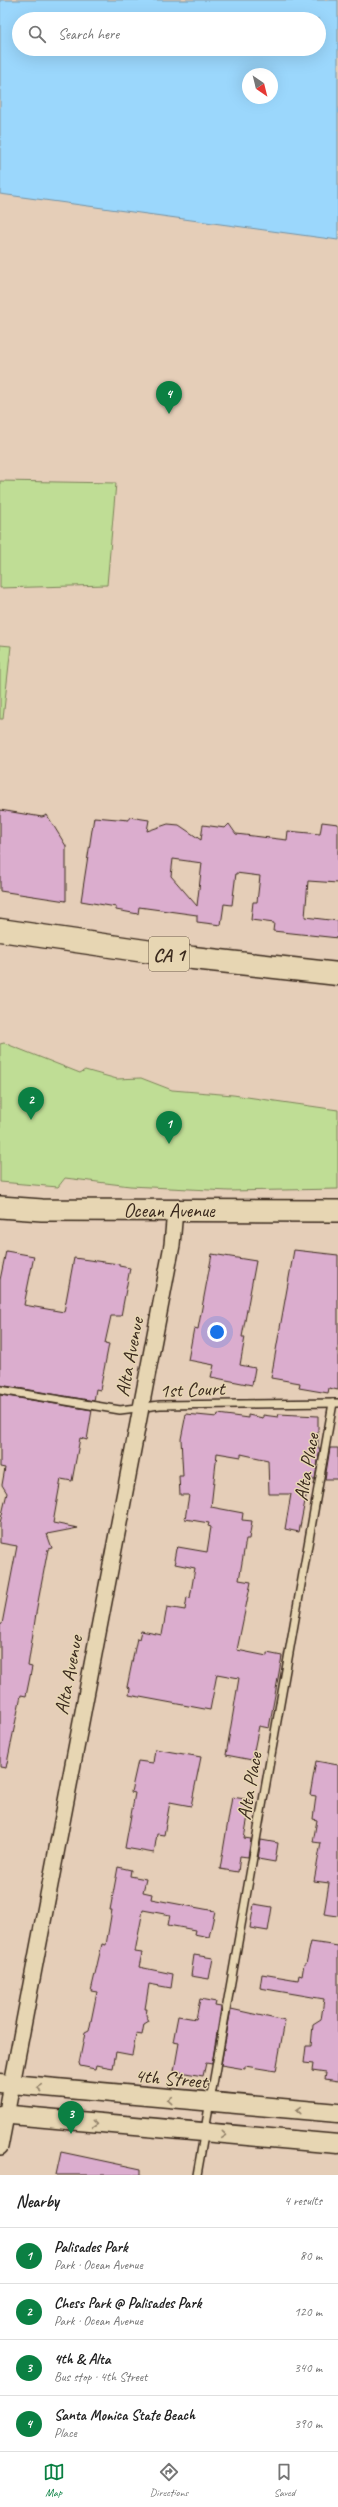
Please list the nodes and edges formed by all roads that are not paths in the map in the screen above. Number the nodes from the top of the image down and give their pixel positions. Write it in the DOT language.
graph roads {
  1 [pos="0,930"];
  2 [pos="338,974"];
  3 [pos="0,1207"];
  4 [pos="175,1210"];
  5 [pos="338,1211"];
  6 [pos="0,1390"];
  7 [pos="336,1403"];
  8 [pos="139,1408"];
  9 [pos="6,2084"];
  10 [pos="209,2103"];
  11 [pos="338,2113"];
  12 [pos="3,2115"];
  13 [pos="205,2134"];
  14 [pos="338,2144"];
  15 [pos="0,2147"];
  16 [pos="197,2175"];
  1 -- 2 [label="highway, CA 1"];
  3 -- 4 [label="main road, Ocean Avenue"];
  4 -- 5 [label="main road, Ocean Avenue"];
  4 -- 8 [label="street, Alta Avenue"];
  6 -- 8 [label="lane, 1st Court"];
  7 -- 8 [label="lane, 1st Court"];
  7 -- 10 [label="lane, Alta Place"];
  8 -- 9 [label="street, Alta Avenue"];
  10 -- 9 [label="street, 4th Street, one-way"];
  9 -- 12 [label="street, Alta Avenue"];
  11 -- 10 [label="street, 4th Street, one-way"];
  10 -- 13 [label="lane, Alta Place"];
  12 -- 13 [label="street, one-way"];
  12 -- 15 [label="street, Alta Avenue"];
  13 -- 14 [label="street, one-way"];
  13 -- 16 [label="lane, Alta Place"];
}
